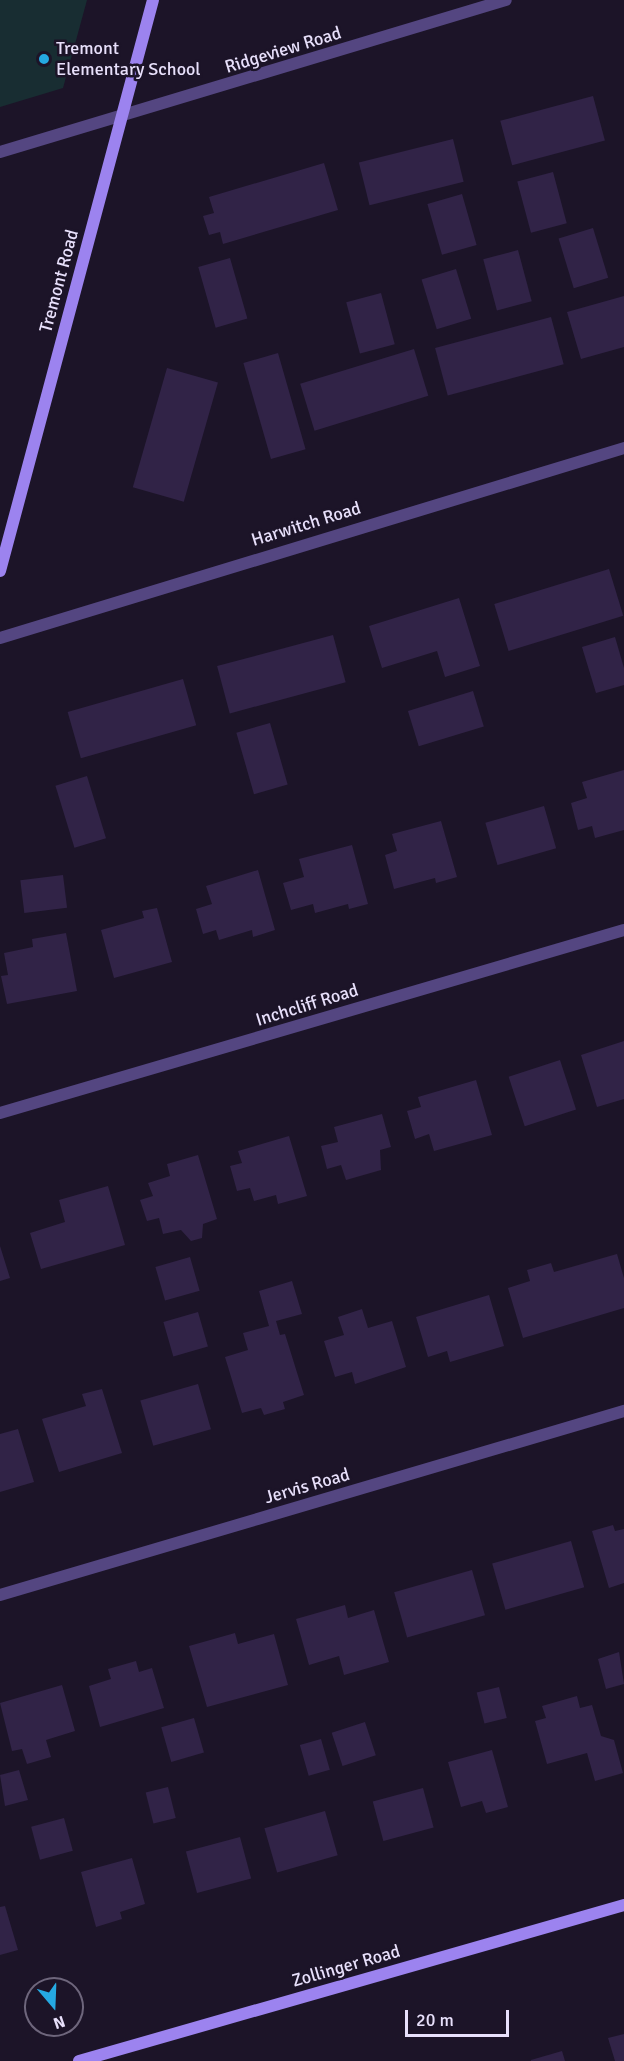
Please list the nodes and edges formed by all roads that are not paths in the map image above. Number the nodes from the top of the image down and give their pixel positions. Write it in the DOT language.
graph roads {
  1 [pos="153,0"];
  2 [pos="506,0"];
  3 [pos="121,118"];
  4 [pos="0,152"];
  5 [pos="624,448"];
  6 [pos="0,571"];
  7 [pos="0,638"];
  8 [pos="624,930"];
  9 [pos="0,1113"];
  10 [pos="624,1411"];
  11 [pos="0,1595"];
  12 [pos="624,1905"];
  13 [pos="79,2061"];
  1 -- 3 [label="main road, Tremont Road"];
  2 -- 3 [label="street, Ridgeview Road"];
  3 -- 4 [label="street, Ridgeview Road"];
  3 -- 6 [label="main road, Tremont Road"];
  5 -- 7 [label="street, Harwitch Road"];
  8 -- 9 [label="street, Inchcliff Road"];
  10 -- 11 [label="street, Jervis Road"];
  12 -- 13 [label="main road, Zollinger Road"];
}
